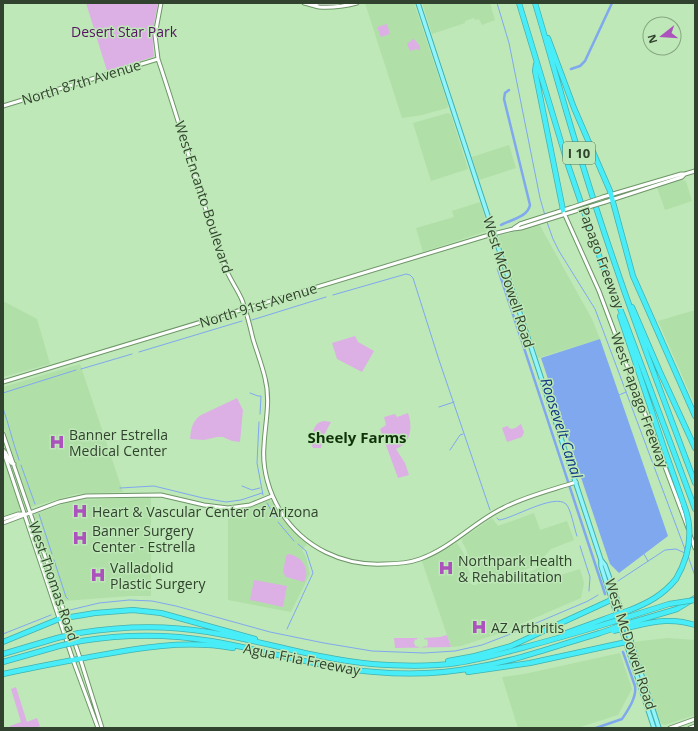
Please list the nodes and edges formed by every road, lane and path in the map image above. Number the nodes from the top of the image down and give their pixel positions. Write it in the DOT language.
graph roads {
  1 [pos="161,3"];
  2 [pos="304,3"];
  3 [pos="338,3"];
  4 [pos="357,3"];
  5 [pos="418,3"];
  6 [pos="519,3"];
  7 [pos="535,3"];
  8 [pos="353,4"];
  9 [pos="312,5"];
  10 [pos="538,12"];
  11 [pos="158,59"];
  12 [pos="536,60"];
  13 [pos="3,106"];
  14 [pos="695,171"];
  15 [pos="612,197"];
  16 [pos="564,212"];
  17 [pos="512,229"];
  18 [pos="493,234"];
  19 [pos="625,292"];
  20 [pos="614,295"];
  21 [pos="245,309"];
  22 [pos="3,382"];
  23 [pos="695,416"];
  24 [pos="3,434"];
  25 [pos="695,448"];
  26 [pos="3,449"];
  27 [pos="14,464"];
  28 [pos="13,479"];
  29 [pos="576,482"];
  30 [pos="695,484"];
  31 [pos="272,496"];
  32 [pos="695,509"];
  33 [pos="30,512"];
  34 [pos="24,514"];
  35 [pos="3,519"];
  36 [pos="3,523"];
  37 [pos="695,548"];
  38 [pos="40,560"];
  39 [pos="601,560"];
  40 [pos="46,561"];
  41 [pos="695,599"];
  42 [pos="612,600"];
  43 [pos="619,605"];
  44 [pos="66,618"];
  45 [pos="59,619"];
  46 [pos="608,620"];
  47 [pos="634,624"];
  48 [pos="693,624"];
  49 [pos="631,641"];
  50 [pos="3,642"];
  51 [pos="626,643"];
  52 [pos="287,648"];
  53 [pos="3,654"];
  54 [pos="80,658"];
  55 [pos="73,660"];
  56 [pos="3,662"];
  57 [pos="314,663"];
  58 [pos="439,665"];
  59 [pos="435,673"];
  60 [pos="3,674"];
  61 [pos="695,719"];
  62 [pos="695,726"];
  63 [pos="98,728"];
  64 [pos="102,728"];
  65 [pos="654,728"];
  66 [pos="659,728"];
  67 [pos="670,728"];
  68 [pos="690,728"];
  1 -- 11 [label="main road, West Encanto Boulevard"];
  2 -- 9 [label="main road"];
  3 -- 9 [label="main road"];
  4 -- 8 [label="main road"];
  5 -- 18 [label="main road, West McDowell Road"];
  6 -- 12 [label="highway, Papago Freeway / I 10"];
  7 -- 10 [label="highway, Papago Freeway / I 10"];
  8 -- 9 [label="main road"];
  10 -- 15 [label="highway"];
  10 -- 19 [label="highway, Papago Freeway / I 10"];
  11 -- 13 [label="main road, North 87th Avenue"];
  11 -- 21 [label="main road, West Encanto Boulevard"];
  12 -- 16 [label="highway"];
  12 -- 20 [label="highway, Papago Freeway / I 10"];
  14 -- 15 [label="main road, North 91st Avenue"];
  15 -- 16 [label="main road, North 91st Avenue, bridge"];
  15 -- 16 [label="main road, North 91st Avenue, bridge"];
  15 -- 23 [label="highway"];
  16 -- 17 [label="main road, North 91st Avenue"];
  16 -- 17 [label="main road, North 91st Avenue"];
  16 -- 37 [label="main road, West Papago Freeway"];
  17 -- 18 [label="main road, North 91st Avenue"];
  18 -- 21 [label="main road, North 91st Avenue"];
  18 -- 29 [label="main road, West McDowell Road"];
  19 -- 25 [label="highway"];
  19 -- 30 [label="highway, Papago Freeway / I 10"];
  20 -- 32 [label="highway, Papago Freeway / I 10"];
  20 -- 46 [label="highway, bridge"];
  21 -- 22 [label="main road, North 91st Avenue"];
  21 -- 31 [label="main road, West Encanto Boulevard"];
  24 -- 27 [label="main road, West Thomas Road"];
  26 -- 27 [label="main road"];
  26 -- 28 [label="main road, West Thomas Road"];
  27 -- 28 [label="main road"];
  27 -- 33 [label="main road, West Thomas Road"];
  28 -- 34 [label="main road, West Thomas Road"];
  29 -- 31 [label="main road, West Encanto Boulevard"];
  29 -- 39 [label="main road, West McDowell Road"];
  31 -- 33 [label="main road"];
  33 -- 34 [label="main road"];
  33 -- 40 [label="main road, West Thomas Road"];
  34 -- 35 [label="main road"];
  34 -- 36 [label="main road"];
  34 -- 38 [label="main road, West Thomas Road"];
  38 -- 40 [label="main road"];
  38 -- 45 [label="main road, West Thomas Road"];
  39 -- 42 [label="main road, West McDowell Road"];
  39 -- 43 [label="main road, West McDowell Road"];
  40 -- 44 [label="main road, West Thomas Road"];
  41 -- 46 [label="highway, bridge"];
  41 -- 47 [label="highway, bridge"];
  42 -- 43 [label="highway"];
  42 -- 51 [label="main road, West McDowell Road"];
  42 -- 58 [label="highway"];
  43 -- 49 [label="main road, West McDowell Road"];
  44 -- 45 [label="highway"];
  44 -- 52 [label="highway"];
  44 -- 54 [label="main road, West Thomas Road"];
  45 -- 50 [label="highway"];
  45 -- 55 [label="main road, West Thomas Road"];
  46 -- 58 [label="highway, Agua Fria Freeway"];
  47 -- 48 [label="highway"];
  47 -- 59 [label="highway, Agua Fria Freeway, bridge"];
  49 -- 51 [label="highway"];
  49 -- 66 [label="main road, West McDowell Road"];
  51 -- 59 [label="highway"];
  51 -- 65 [label="main road, West McDowell Road"];
  52 -- 53 [label="highway, Agua Fria Freeway, bridge"];
  52 -- 58 [label="highway, Agua Fria Freeway"];
  54 -- 55 [label="highway"];
  54 -- 57 [label="highway"];
  54 -- 64 [label="main road, West Thomas Road"];
  55 -- 60 [label="highway"];
  55 -- 63 [label="main road, West Thomas Road"];
  56 -- 57 [label="highway, Agua Fria Freeway, bridge"];
  57 -- 59 [label="highway, Agua Fria Freeway"];
  61 -- 67 [label="main road"];
  62 -- 68 [label="main road"];
}
